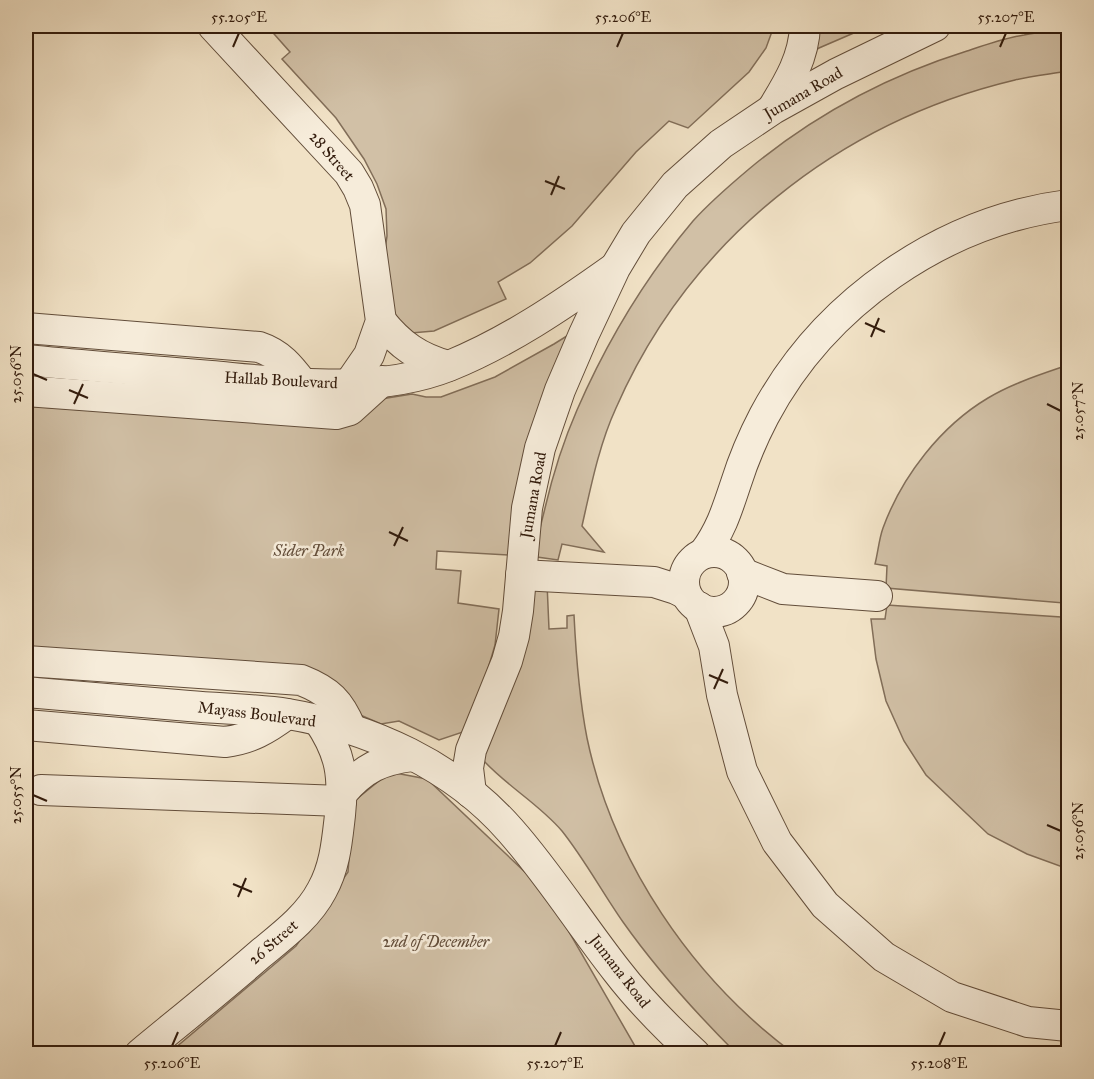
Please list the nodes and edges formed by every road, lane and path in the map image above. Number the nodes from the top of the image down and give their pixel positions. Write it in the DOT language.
graph roads {
  1 [pos="213,26"];
  2 [pos="805,26"];
  3 [pos="935,26"];
  4 [pos="773,109"];
  5 [pos="1068,205"];
  6 [pos="615,267"];
  7 [pos="381,321"];
  8 [pos="26,328"];
  9 [pos="26,360"];
  10 [pos="448,366"];
  11 [pos="382,381"];
  12 [pos="303,384"];
  13 [pos="349,384"];
  14 [pos="26,391"];
  15 [pos="522,567"];
  16 [pos="714,582"];
  17 [pos="877,596"];
  18 [pos="26,661"];
  19 [pos="26,692"];
  20 [pos="287,714"];
  21 [pos="319,721"];
  22 [pos="26,724"];
  23 [pos="351,729"];
  24 [pos="412,756"];
  25 [pos="41,790"];
  26 [pos="471,793"];
  27 [pos="342,796"];
  28 [pos="1068,1026"];
  29 [pos="140,1053"];
  30 [pos="695,1053"];
  1 -- 7 [label="street, 28 Street"];
  2 -- 4 [label="street"];
  3 -- 4 [label="street, Jumana Road"];
  4 -- 6 [label="street, Jumana Road"];
  5 -- 16 [label="street"];
  6 -- 10 [label="street, Hallab Boulevard"];
  6 -- 15 [label="street, Jumana Road"];
  7 -- 10 [label="street"];
  7 -- 13 [label="street, 28 Street"];
  8 -- 12 [label="street"];
  9 -- 12 [label="street, Hallab Boulevard"];
  10 -- 11 [label="street, Hallab Boulevard"];
  11 -- 13 [label="street, Hallab Boulevard"];
  11 -- 14 [label="street"];
  12 -- 13 [label="street, Hallab Boulevard"];
  15 -- 16 [label="street"];
  15 -- 26 [label="street, Jumana Road"];
  16 -- 17 [label="street"];
  16 -- 28 [label="street"];
  18 -- 23 [label="street"];
  19 -- 20 [label="street, Mayass Boulevard"];
  20 -- 21 [label="street, Mayass Boulevard"];
  20 -- 22 [label="street"];
  21 -- 23 [label="street, Mayass Boulevard"];
  21 -- 27 [label="street, 26 Street"];
  23 -- 24 [label="street, Mayass Boulevard"];
  24 -- 26 [label="street, Mayass Boulevard"];
  24 -- 27 [label="street"];
  25 -- 27 [label="street"];
  26 -- 30 [label="street, Jumana Road"];
  27 -- 29 [label="street, 26 Street"];
}
